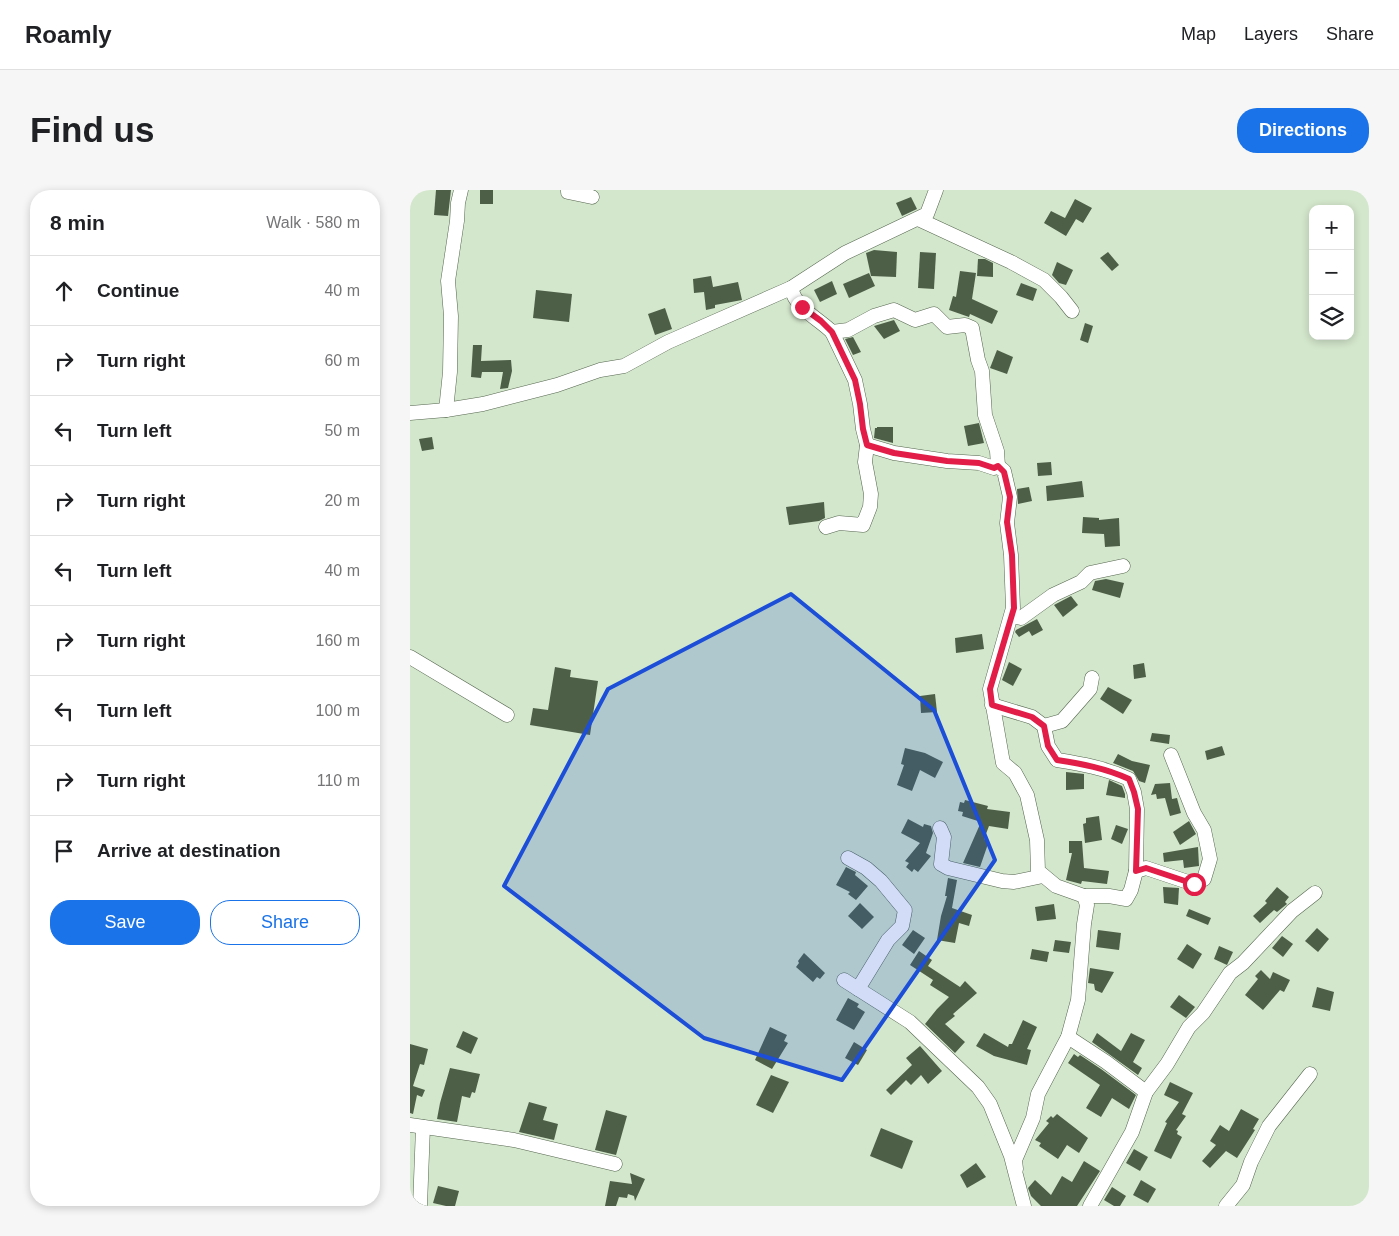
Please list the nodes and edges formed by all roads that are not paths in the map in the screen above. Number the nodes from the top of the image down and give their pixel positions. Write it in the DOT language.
graph roads {
  1 [pos="461,190"];
  2 [pos="568,190"];
  3 [pos="936,190"];
  4 [pos="592,197"];
  5 [pos="918,219"];
  6 [pos="791,288"];
  7 [pos="1072,311"];
  8 [pos="832,332"];
  9 [pos="446,410"];
  10 [pos="410,413"];
  11 [pos="867,445"];
  12 [pos="998,466"];
  13 [pos="826,527"];
  14 [pos="1123,566"];
  15 [pos="1012,616"];
  16 [pos="410,658"];
  17 [pos="1092,678"];
  18 [pos="992,705"];
  19 [pos="507,715"];
  20 [pos="1044,726"];
  21 [pos="1171,755"];
  22 [pos="940,828"];
  23 [pos="848,858"];
  24 [pos="1136,871"];
  25 [pos="1043,876"];
  26 [pos="1315,893"];
  27 [pos="1084,896"];
  28 [pos="844,980"];
  29 [pos="858,989"];
  30 [pos="1068,1038"];
  31 [pos="1310,1074"];
  32 [pos="1146,1092"];
  33 [pos="416,1126"];
  34 [pos="614,1164"];
  35 [pos="1016,1169"];
  36 [pos="420,1206"];
  37 [pos="1024,1206"];
  38 [pos="1090,1206"];
  39 [pos="1226,1206"];
  1 -- 9 [label="street"];
  2 -- 4 [label="street"];
  3 -- 5 [label="street"];
  5 -- 6 [label="street"];
  5 -- 7 [label="street"];
  6 -- 8 [label="street"];
  6 -- 9 [label="street"];
  8 -- 11 [label="street"];
  8 -- 12 [label="street"];
  9 -- 10 [label="street"];
  11 -- 12 [label="street"];
  11 -- 13 [label="street"];
  12 -- 15 [label="street"];
  14 -- 15 [label="street"];
  15 -- 18 [label="street"];
  16 -- 19 [label="street"];
  17 -- 20 [label="street"];
  18 -- 20 [label="street"];
  18 -- 25 [label="street"];
  20 -- 24 [label="street"];
  21 -- 24 [label="street"];
  22 -- 25 [label="street"];
  23 -- 29 [label="street"];
  24 -- 27 [label="street"];
  25 -- 27 [label="street"];
  26 -- 32 [label="street"];
  27 -- 30 [label="street"];
  28 -- 29 [label="street"];
  29 -- 35 [label="street"];
  30 -- 32 [label="street"];
  30 -- 35 [label="street"];
  31 -- 39 [label="street"];
  32 -- 38 [label="street"];
  33 -- 34 [label="street"];
  33 -- 36 [label="street"];
  35 -- 37 [label="street"];
}
